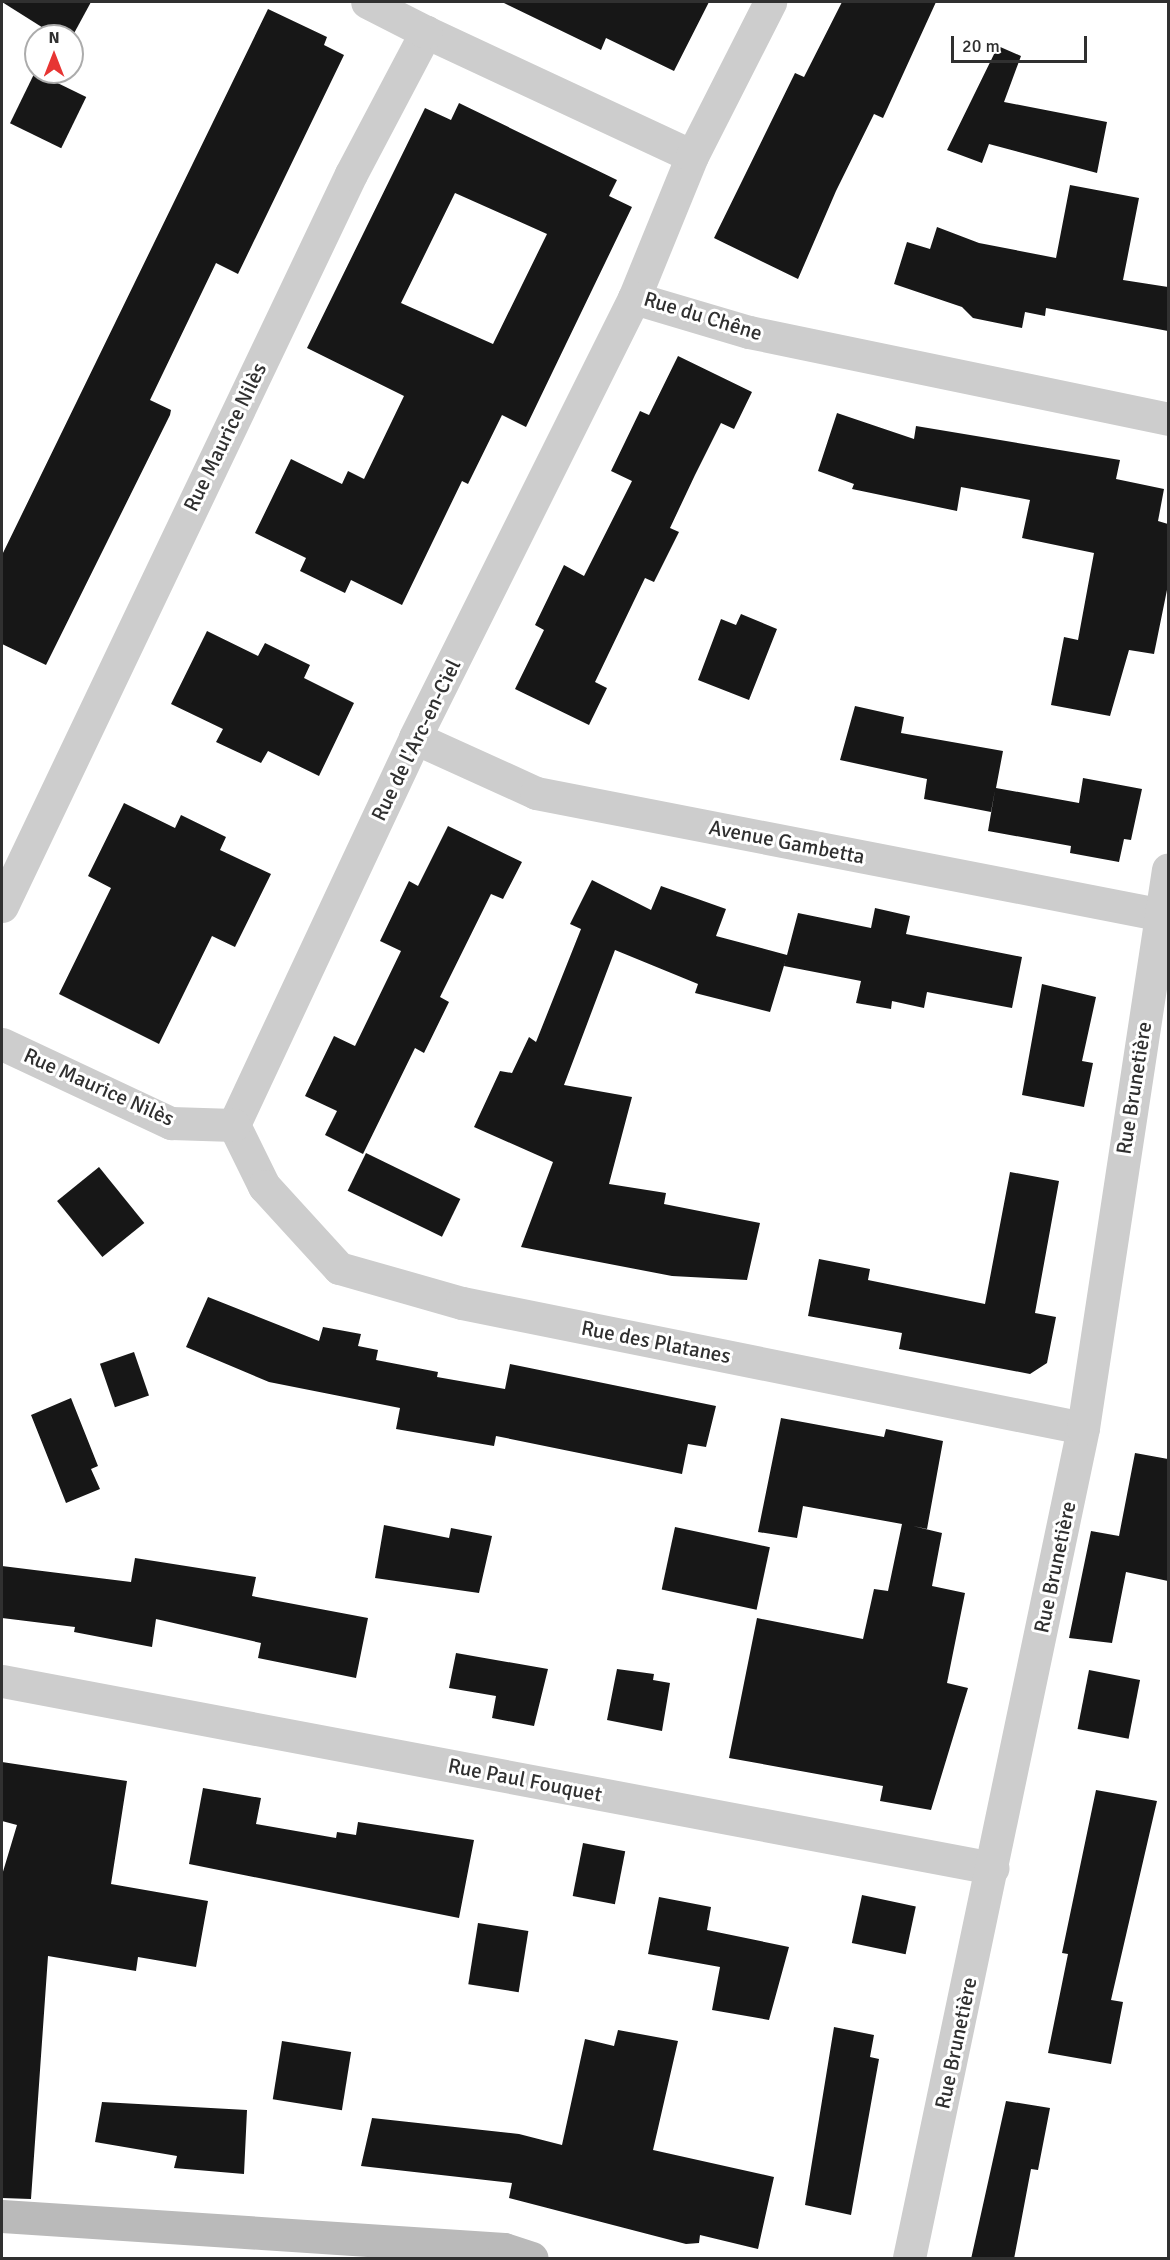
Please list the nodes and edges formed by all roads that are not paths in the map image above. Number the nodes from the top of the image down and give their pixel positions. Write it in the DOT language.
graph roads {
  1 [pos="367,2"];
  2 [pos="770,2"];
  3 [pos="426,32"];
  4 [pos="692,156"];
  5 [pos="634,298"];
  6 [pos="1168,419"];
  7 [pos="415,738"];
  8 [pos="1168,869"];
  9 [pos="2,906"];
  10 [pos="1164,916"];
  11 [pos="2,1044"];
  12 [pos="234,1125"];
  13 [pos="1083,1428"];
  14 [pos="2,1681"];
  15 [pos="993,1868"];
  16 [pos="2,2216"];
  17 [pos="532,2259"];
  18 [pos="909,2259"];
  1 -- 3 [label="street"];
  2 -- 4 [label="street, Rue du Chêne"];
  3 -- 4 [label="street"];
  3 -- 9 [label="street, Rue Maurice Nilès"];
  4 -- 5 [label="street, Rue du Chêne"];
  5 -- 6 [label="street, Rue du Chêne"];
  5 -- 7 [label="street, Rue de l'Arc-en-Ciel"];
  7 -- 10 [label="street, Avenue Gambetta"];
  7 -- 12 [label="street, Rue de l'Arc-en-Ciel"];
  8 -- 10 [label="street, Rue Brunetière"];
  10 -- 13 [label="street, Rue Brunetière"];
  11 -- 12 [label="street, Rue Maurice Nilès"];
  12 -- 13 [label="street, Rue des Platanes"];
  13 -- 15 [label="street, Rue Brunetière"];
  14 -- 15 [label="street, Rue Paul Fouquet"];
  15 -- 18 [label="street, Rue Brunetière"];
  16 -- 17 [label="street"];
}
